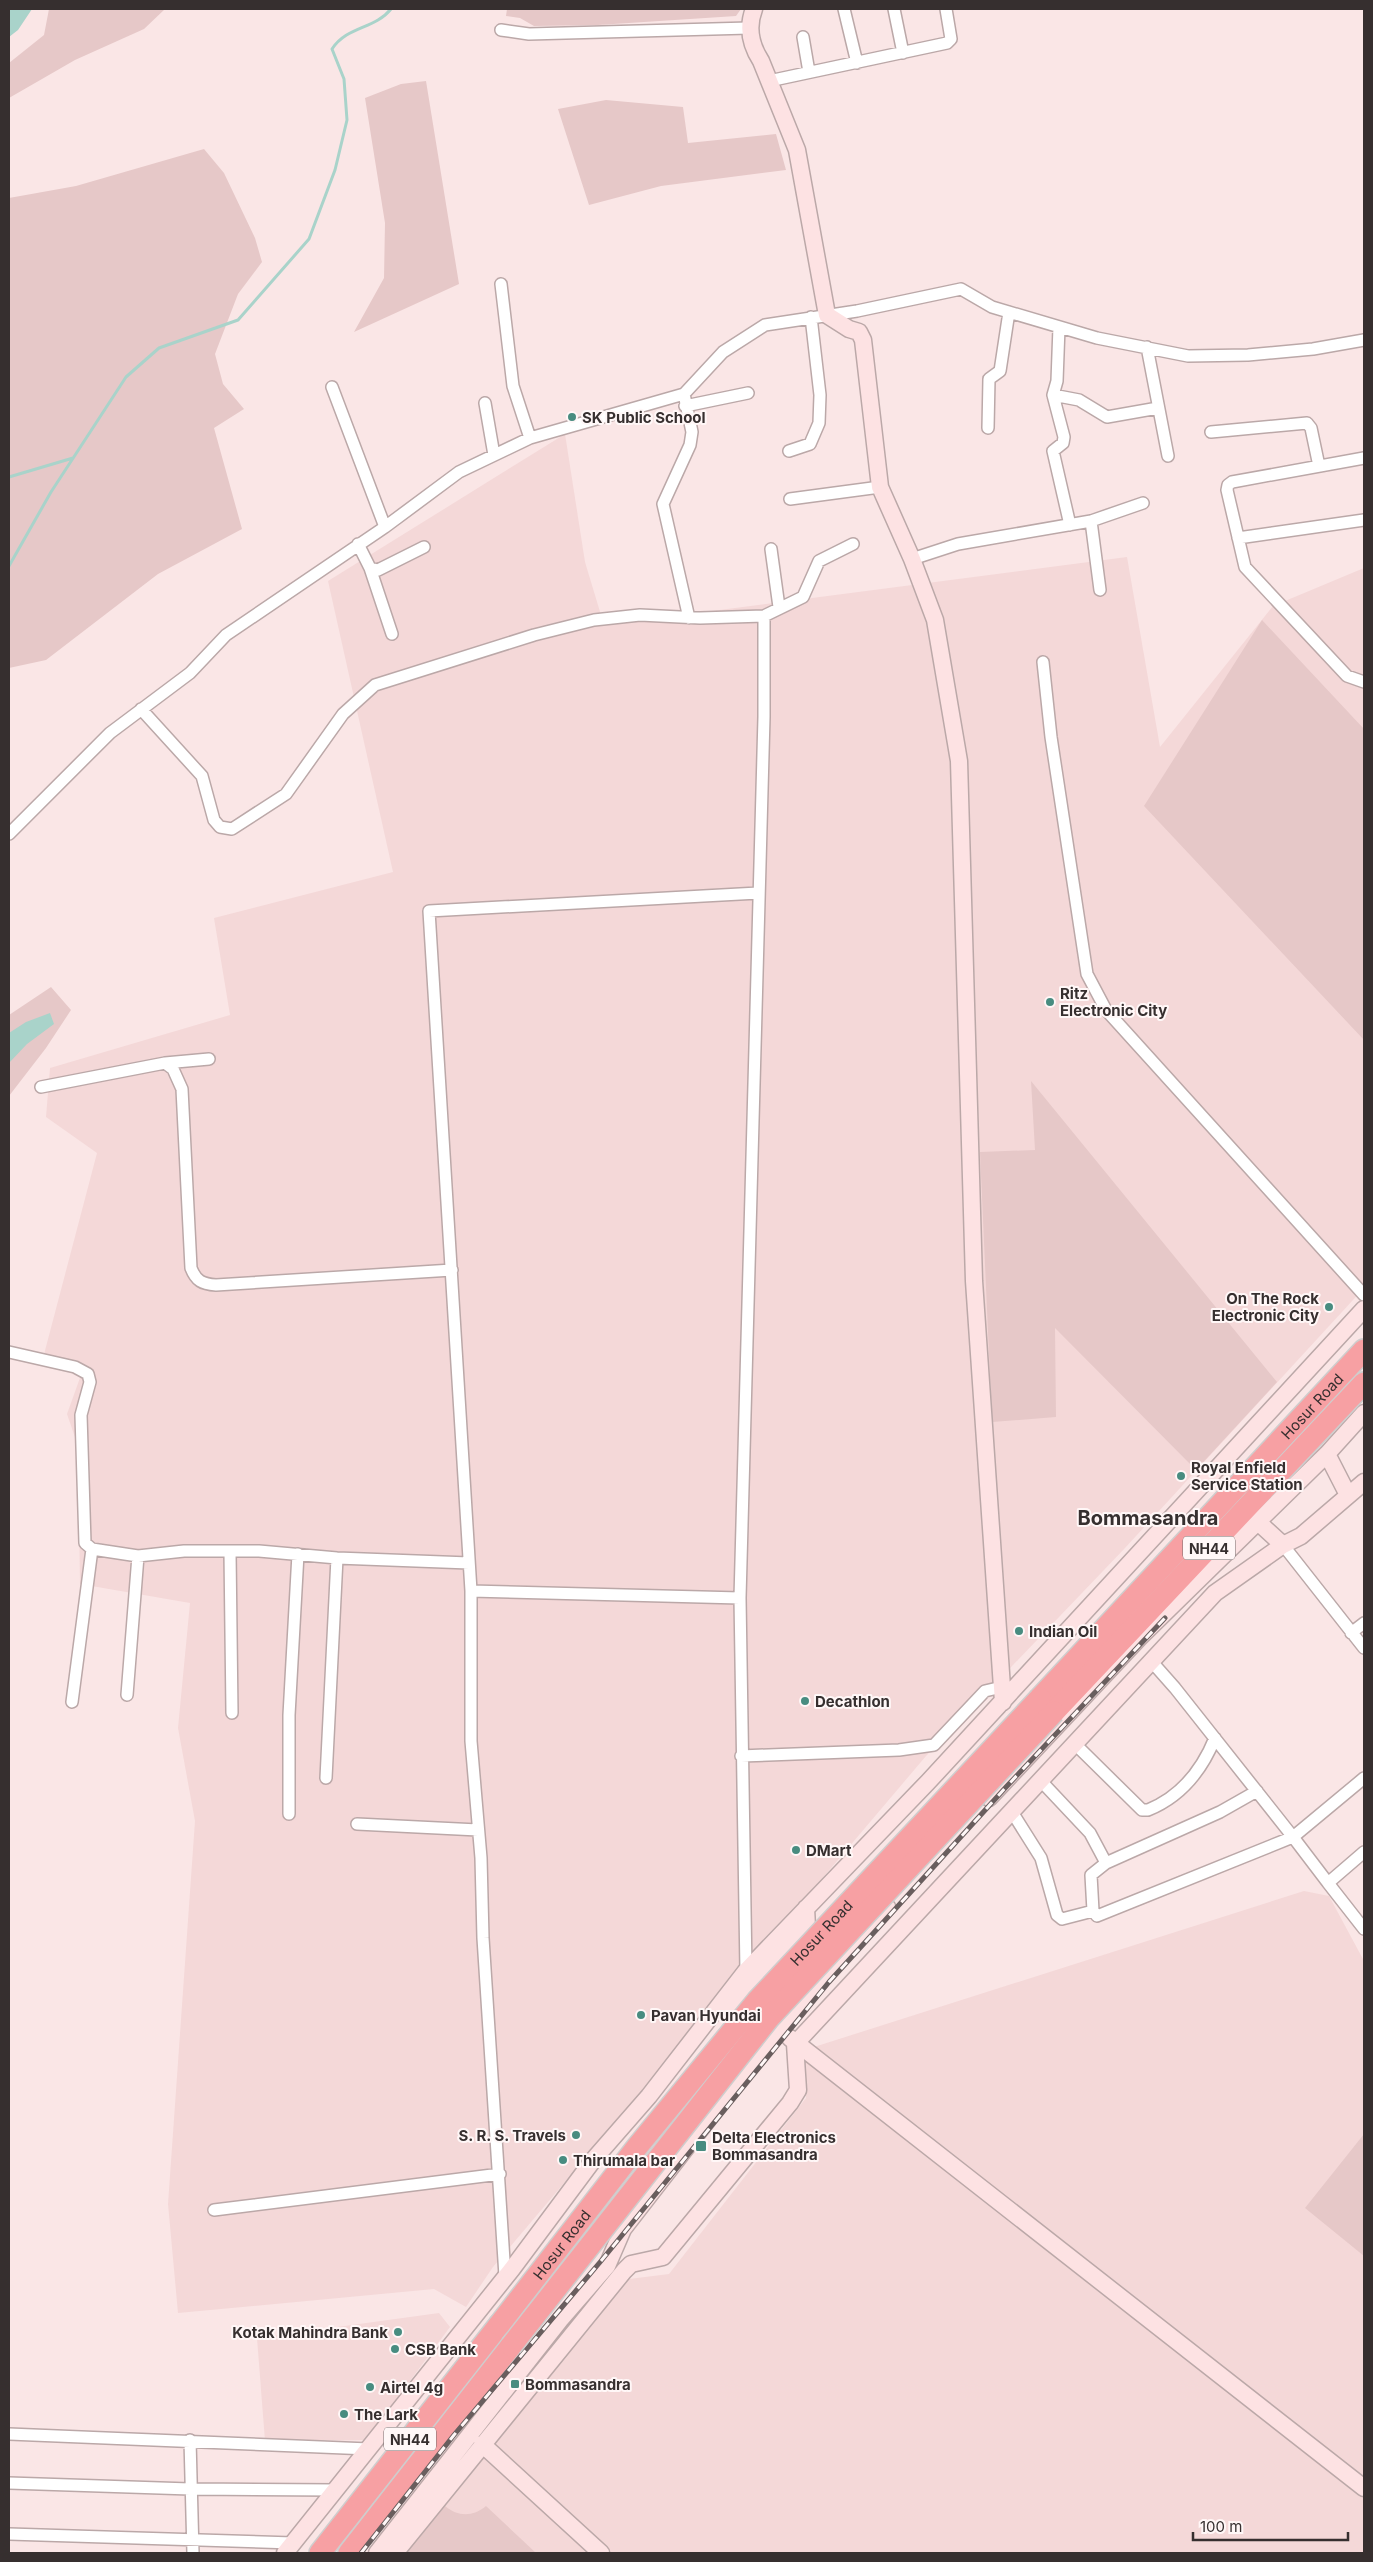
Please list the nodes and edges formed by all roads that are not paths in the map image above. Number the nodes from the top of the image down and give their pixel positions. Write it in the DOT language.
graph roads {
  1 [pos="754,9"];
  2 [pos="844,9"];
  3 [pos="894,9"];
  4 [pos="946,9"];
  5 [pos="749,28"];
  6 [pos="500,30"];
  7 [pos="803,37"];
  8 [pos="903,53"];
  9 [pos="857,62"];
  10 [pos="809,72"];
  11 [pos="769,81"];
  12 [pos="501,284"];
  13 [pos="1009,312"];
  14 [pos="819,316"];
  15 [pos="1059,327"];
  16 [pos="1364,340"];
  17 [pos="1147,347"];
  18 [pos="332,387"];
  19 [pos="684,394"];
  20 [pos="748,394"];
  21 [pos="1053,395"];
  22 [pos="485,402"];
  23 [pos="686,406"];
  24 [pos="1158,408"];
  25 [pos="988,428"];
  26 [pos="1211,432"];
  27 [pos="530,438"];
  28 [pos="789,451"];
  29 [pos="494,455"];
  30 [pos="1168,456"];
  31 [pos="1364,458"];
  32 [pos="1319,466"];
  33 [pos="880,487"];
  34 [pos="790,499"];
  35 [pos="1143,503"];
  36 [pos="1364,520"];
  37 [pos="1091,522"];
  38 [pos="1070,525"];
  39 [pos="385,526"];
  40 [pos="1238,538"];
  41 [pos="358,544"];
  42 [pos="853,544"];
  43 [pos="424,546"];
  44 [pos="771,549"];
  45 [pos="912,559"];
  46 [pos="370,568"];
  47 [pos="1100,590"];
  48 [pos="779,607"];
  49 [pos="764,616"];
  50 [pos="689,618"];
  51 [pos="392,634"];
  52 [pos="1043,662"];
  53 [pos="1364,682"];
  54 [pos="141,709"];
  55 [pos="9,834"];
  56 [pos="758,893"];
  57 [pos="209,1059"];
  58 [pos="165,1064"];
  59 [pos="41,1087"];
  60 [pos="452,1270"];
  61 [pos="1364,1295"];
  62 [pos="1364,1310"];
  63 [pos="1364,1350"];
  64 [pos="9,1352"];
  65 [pos="1364,1383"];
  66 [pos="1364,1413"];
  67 [pos="1326,1454"];
  68 [pos="1364,1482"];
  69 [pos="1348,1495"];
  70 [pos="1258,1522"];
  71 [pos="1283,1544"];
  72 [pos="92,1549"];
  73 [pos="230,1552"];
  74 [pos="298,1554"];
  75 [pos="138,1556"];
  76 [pos="337,1558"];
  77 [pos="469,1563"];
  78 [pos="1201,1578"];
  79 [pos="471,1590"];
  80 [pos="1215,1593"];
  81 [pos="740,1598"];
  82 [pos="1364,1623"];
  83 [pos="1352,1633"];
  84 [pos="1364,1648"];
  85 [pos="1152,1662"];
  86 [pos="1002,1694"];
  87 [pos="127,1695"];
  88 [pos="72,1702"];
  89 [pos="1047,1705"];
  90 [pos="232,1713"];
  91 [pos="1215,1738"];
  92 [pos="1075,1744"];
  93 [pos="741,1756"];
  94 [pos="326,1778"];
  95 [pos="1364,1778"];
  96 [pos="1041,1781"];
  97 [pos="1257,1791"];
  98 [pos="1012,1812"];
  99 [pos="289,1814"];
  100 [pos="357,1824"];
  101 [pos="478,1830"];
  102 [pos="1293,1837"];
  103 [pos="1364,1852"];
  104 [pos="1106,1863"];
  105 [pos="1328,1883"];
  106 [pos="806,1908"];
  107 [pos="1093,1911"];
  108 [pos="1364,1930"];
  109 [pos="797,1936"];
  110 [pos="829,1970"];
  111 [pos="749,1976"];
  112 [pos="782,2028"];
  113 [pos="795,2044"];
  114 [pos="500,2174"];
  115 [pos="214,2210"];
  116 [pos="505,2276"];
  117 [pos="504,2405"];
  118 [pos="9,2434"];
  119 [pos="190,2440"];
  120 [pos="482,2444"];
  121 [pos="369,2449"];
  122 [pos="9,2483"];
  123 [pos="1364,2488"];
  124 [pos="190,2489"];
  125 [pos="336,2490"];
  126 [pos="9,2534"];
  127 [pos="193,2540"];
  128 [pos="289,2548"];
  129 [pos="193,2553"];
  130 [pos="320,2553"];
  131 [pos="349,2553"];
  132 [pos="377,2553"];
  133 [pos="395,2553"];
  134 [pos="600,2553"];
  1 -- 5 [label="street"];
  2 -- 9 [label="street"];
  3 -- 8 [label="street"];
  4 -- 8 [label="street"];
  5 -- 6 [label="street"];
  5 -- 11 [label="street"];
  7 -- 10 [label="street"];
  8 -- 9 [label="street"];
  9 -- 10 [label="street"];
  10 -- 11 [label="street"];
  11 -- 14 [label="street"];
  12 -- 27 [label="street"];
  13 -- 14 [label="street"];
  13 -- 15 [label="street"];
  13 -- 25 [label="street"];
  14 -- 19 [label="street"];
  14 -- 28 [label="street"];
  14 -- 33 [label="street"];
  15 -- 17 [label="street"];
  15 -- 21 [label="street"];
  16 -- 17 [label="street"];
  17 -- 24 [label="street"];
  18 -- 39 [label="street"];
  19 -- 23 [label="street"];
  19 -- 27 [label="street"];
  20 -- 23 [label="street"];
  21 -- 24 [label="street"];
  21 -- 38 [label="street"];
  22 -- 29 [label="street"];
  23 -- 50 [label="street"];
  24 -- 30 [label="street"];
  26 -- 32 [label="street"];
  27 -- 29 [label="street"];
  29 -- 39 [label="street"];
  31 -- 32 [label="street"];
  32 -- 40 [label="street"];
  33 -- 34 [label="street"];
  33 -- 45 [label="street"];
  35 -- 37 [label="street"];
  36 -- 40 [label="street"];
  37 -- 38 [label="street"];
  37 -- 47 [label="street"];
  38 -- 45 [label="street"];
  39 -- 41 [label="street"];
  40 -- 53 [label="street"];
  41 -- 46 [label="street"];
  41 -- 54 [label="street"];
  42 -- 48 [label="street"];
  43 -- 46 [label="street"];
  44 -- 48 [label="street"];
  45 -- 86 [label="street"];
  46 -- 51 [label="street"];
  48 -- 49 [label="street"];
  49 -- 50 [label="street"];
  49 -- 56 [label="street"];
  50 -- 54 [label="street"];
  52 -- 61 [label="street"];
  54 -- 55 [label="street"];
  56 -- 60 [label="street"];
  56 -- 81 [label="street"];
  57 -- 58 [label="street"];
  58 -- 59 [label="street"];
  58 -- 60 [label="street"];
  60 -- 77 [label="street"];
  62 -- 86 [label="street"];
  63 -- 89 [label="highway, Hosur Road / NH44"];
  64 -- 72 [label="street"];
  65 -- 89 [label="highway, Hosur Road / NH44"];
  66 -- 67 [label="street"];
  67 -- 69 [label="street"];
  67 -- 70 [label="street"];
  68 -- 69 [label="street"];
  69 -- 71 [label="street"];
  70 -- 71 [label="street"];
  70 -- 78 [label="street"];
  71 -- 80 [label="street"];
  71 -- 83 [label="street"];
  72 -- 75 [label="street"];
  72 -- 88 [label="street"];
  73 -- 74 [label="street"];
  73 -- 75 [label="street"];
  73 -- 90 [label="street"];
  74 -- 76 [label="street"];
  74 -- 99 [label="street"];
  75 -- 87 [label="street"];
  76 -- 77 [label="street"];
  76 -- 94 [label="street"];
  77 -- 79 [label="street"];
  78 -- 80 [label="street"];
  78 -- 110 [label="street"];
  79 -- 81 [label="street"];
  79 -- 101 [label="street"];
  80 -- 85 [label="street"];
  81 -- 93 [label="street"];
  82 -- 83 [label="street"];
  83 -- 84 [label="street"];
  85 -- 91 [label="street"];
  85 -- 92 [label="street"];
  86 -- 93 [label="street"];
  86 -- 106 [label="street"];
  89 -- 130 [label="highway, Hosur Road / NH44, bridge"];
  89 -- 131 [label="highway, Hosur Road / NH44, bridge"];
  91 -- 92 [label="street"];
  91 -- 97 [label="street"];
  92 -- 96 [label="street"];
  93 -- 111 [label="street"];
  95 -- 102 [label="street"];
  96 -- 98 [label="street"];
  96 -- 104 [label="street"];
  97 -- 102 [label="street"];
  97 -- 104 [label="street"];
  98 -- 107 [label="street"];
  98 -- 113 [label="street"];
  100 -- 101 [label="street"];
  101 -- 114 [label="street"];
  102 -- 105 [label="street"];
  102 -- 107 [label="street"];
  103 -- 105 [label="street"];
  104 -- 107 [label="street"];
  105 -- 108 [label="street"];
  106 -- 109 [label="street"];
  106 -- 111 [label="street"];
  109 -- 110 [label="street"];
  109 -- 111 [label="street"];
  110 -- 112 [label="street"];
  111 -- 112 [label="street"];
  111 -- 116 [label="street"];
  112 -- 113 [label="street"];
  112 -- 117 [label="street"];
  113 -- 117 [label="street"];
  113 -- 123 [label="street"];
  114 -- 115 [label="street"];
  114 -- 116 [label="street"];
  116 -- 121 [label="street"];
  117 -- 120 [label="street"];
  117 -- 132 [label="street"];
  118 -- 119 [label="street"];
  119 -- 121 [label="street"];
  119 -- 124 [label="street"];
  120 -- 133 [label="street"];
  120 -- 134 [label="street"];
  121 -- 125 [label="street"];
  122 -- 124 [label="street"];
  124 -- 125 [label="street"];
  124 -- 127 [label="street"];
  125 -- 128 [label="street"];
  126 -- 127 [label="street"];
  127 -- 128 [label="street"];
  127 -- 129 [label="street"];
}
